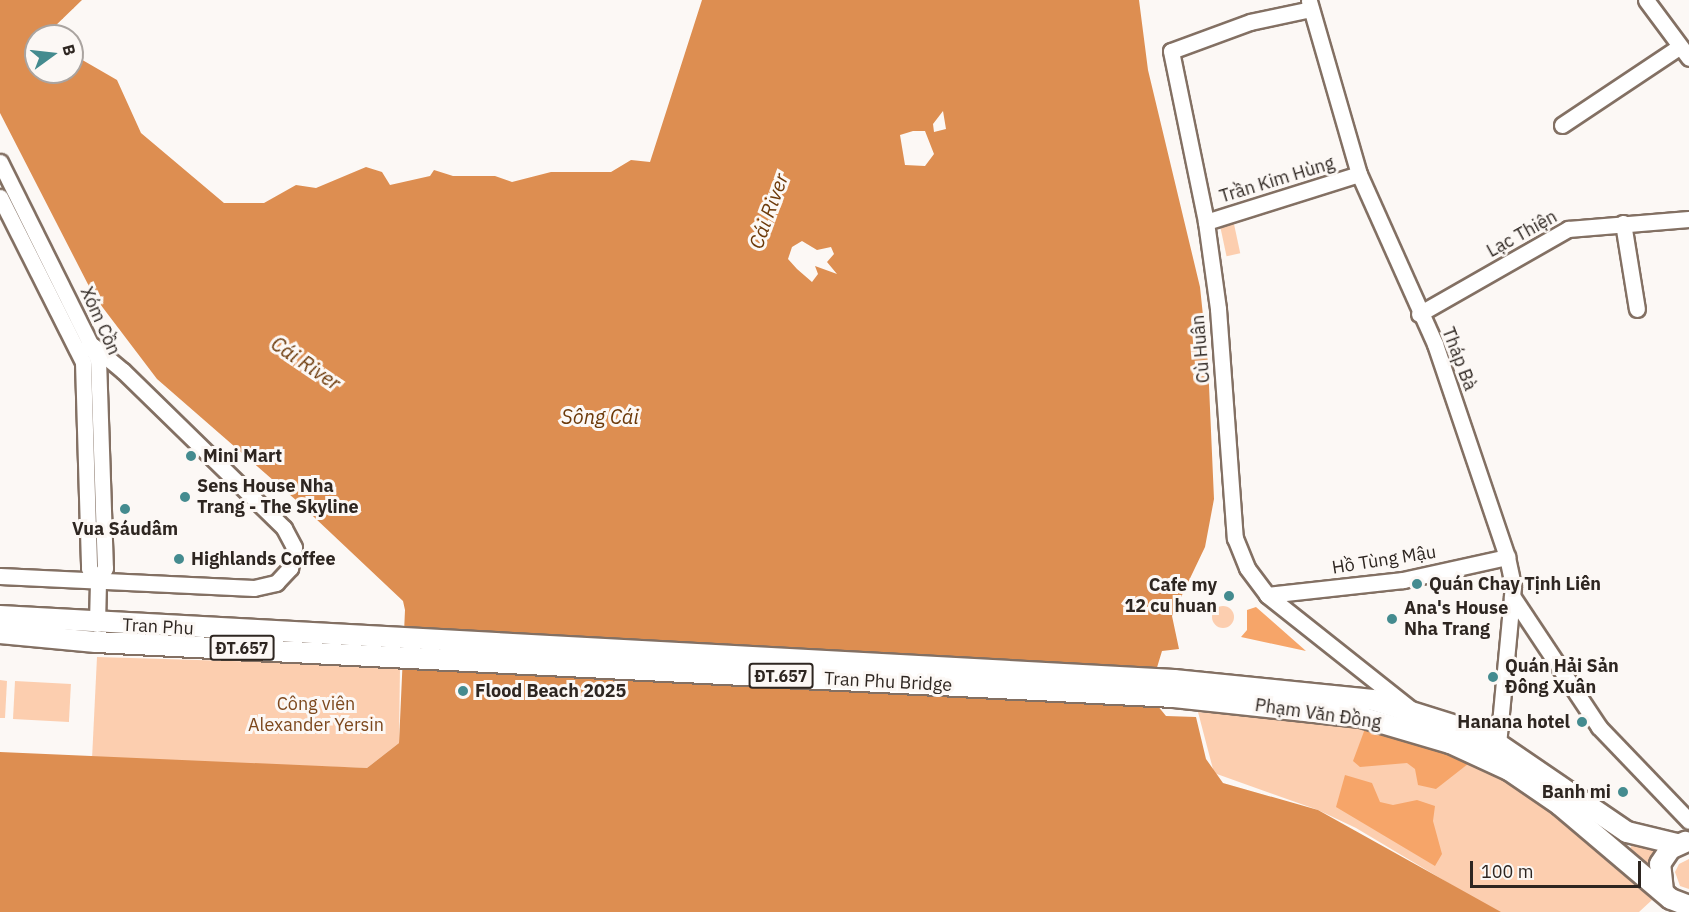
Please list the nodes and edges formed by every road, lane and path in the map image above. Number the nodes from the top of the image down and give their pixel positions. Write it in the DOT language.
graph roads {
  1 [pos="1646,0"];
  2 [pos="1310,4"];
  3 [pos="1684,52"];
  4 [pos="1562,125"];
  5 [pos="0,162"];
  6 [pos="1359,174"];
  7 [pos="0,197"];
  8 [pos="1689,219"];
  9 [pos="1206,222"];
  10 [pos="1623,223"];
  11 [pos="1637,309"];
  12 [pos="1419,314"];
  13 [pos="86,349"];
  14 [pos="1507,557"];
  15 [pos="0,576"];
  16 [pos="98,582"];
  17 [pos="1267,595"];
  18 [pos="1512,596"];
  19 [pos="0,616"];
  20 [pos="0,633"];
  21 [pos="97,633"];
  22 [pos="388,647"];
  23 [pos="1367,674"];
  24 [pos="1174,688"];
  25 [pos="1362,699"];
  26 [pos="1416,712"];
  27 [pos="1498,744"];
  28 [pos="1689,821"];
  29 [pos="1685,840"];
  30 [pos="1675,904"];
  1 -- 3 [label="street"];
  2 -- 6 [label="street, Tháp Bà"];
  2 -- 9 [label="street, Cù Huân"];
  3 -- 4 [label="street"];
  5 -- 13 [label="street, Xóm Cồn"];
  6 -- 9 [label="street, Trần Kim Hùng"];
  6 -- 12 [label="street, Tháp Bà"];
  7 -- 13 [label="street, Xóm Cồn"];
  8 -- 10 [label="street, Lạc Thiện"];
  9 -- 17 [label="street, Cù Huân"];
  10 -- 11 [label="street"];
  10 -- 12 [label="street, Lạc Thiện"];
  12 -- 14 [label="street, Tháp Bà"];
  13 -- 16 [label="street, Xóm Cồn"];
  13 -- 16 [label="street"];
  14 -- 17 [label="street, Hồ Tùng Mậu"];
  14 -- 18 [label="street, Tháp Bà"];
  15 -- 16 [label="street"];
  16 -- 21 [label="street, Xóm Cồn"];
  17 -- 23 [label="street, Cù Huân"];
  18 -- 27 [label="street, Tháp Bà"];
  18 -- 28 [label="street"];
  19 -- 21 [label="main road, Tran Phu / ĐT.657"];
  20 -- 21 [label="main road, Tran Phu / ĐT.657"];
  21 -- 22 [label="main road, Tran Phu / ĐT.657"];
  22 -- 24 [label="main road, Tran Phu Bridge / ĐT.657"];
  23 -- 25 [label="street"];
  23 -- 26 [label="street, Cù Huân"];
  24 -- 25 [label="main road, Phạm Văn Đồng / ĐT.657"];
  24 -- 30 [label="main road, Phạm Văn Đồng / ĐT.657"];
  25 -- 26 [label="main road, Phạm Văn Đồng / ĐT.657"];
  26 -- 27 [label="main road, Phạm Văn Đồng / ĐT.657"];
  27 -- 29 [label="main road, Phạm Văn Đồng / ĐT.657"];
  29 -- 30 [label="main road, Phạm Văn Đồng / ĐT.657"];
}
